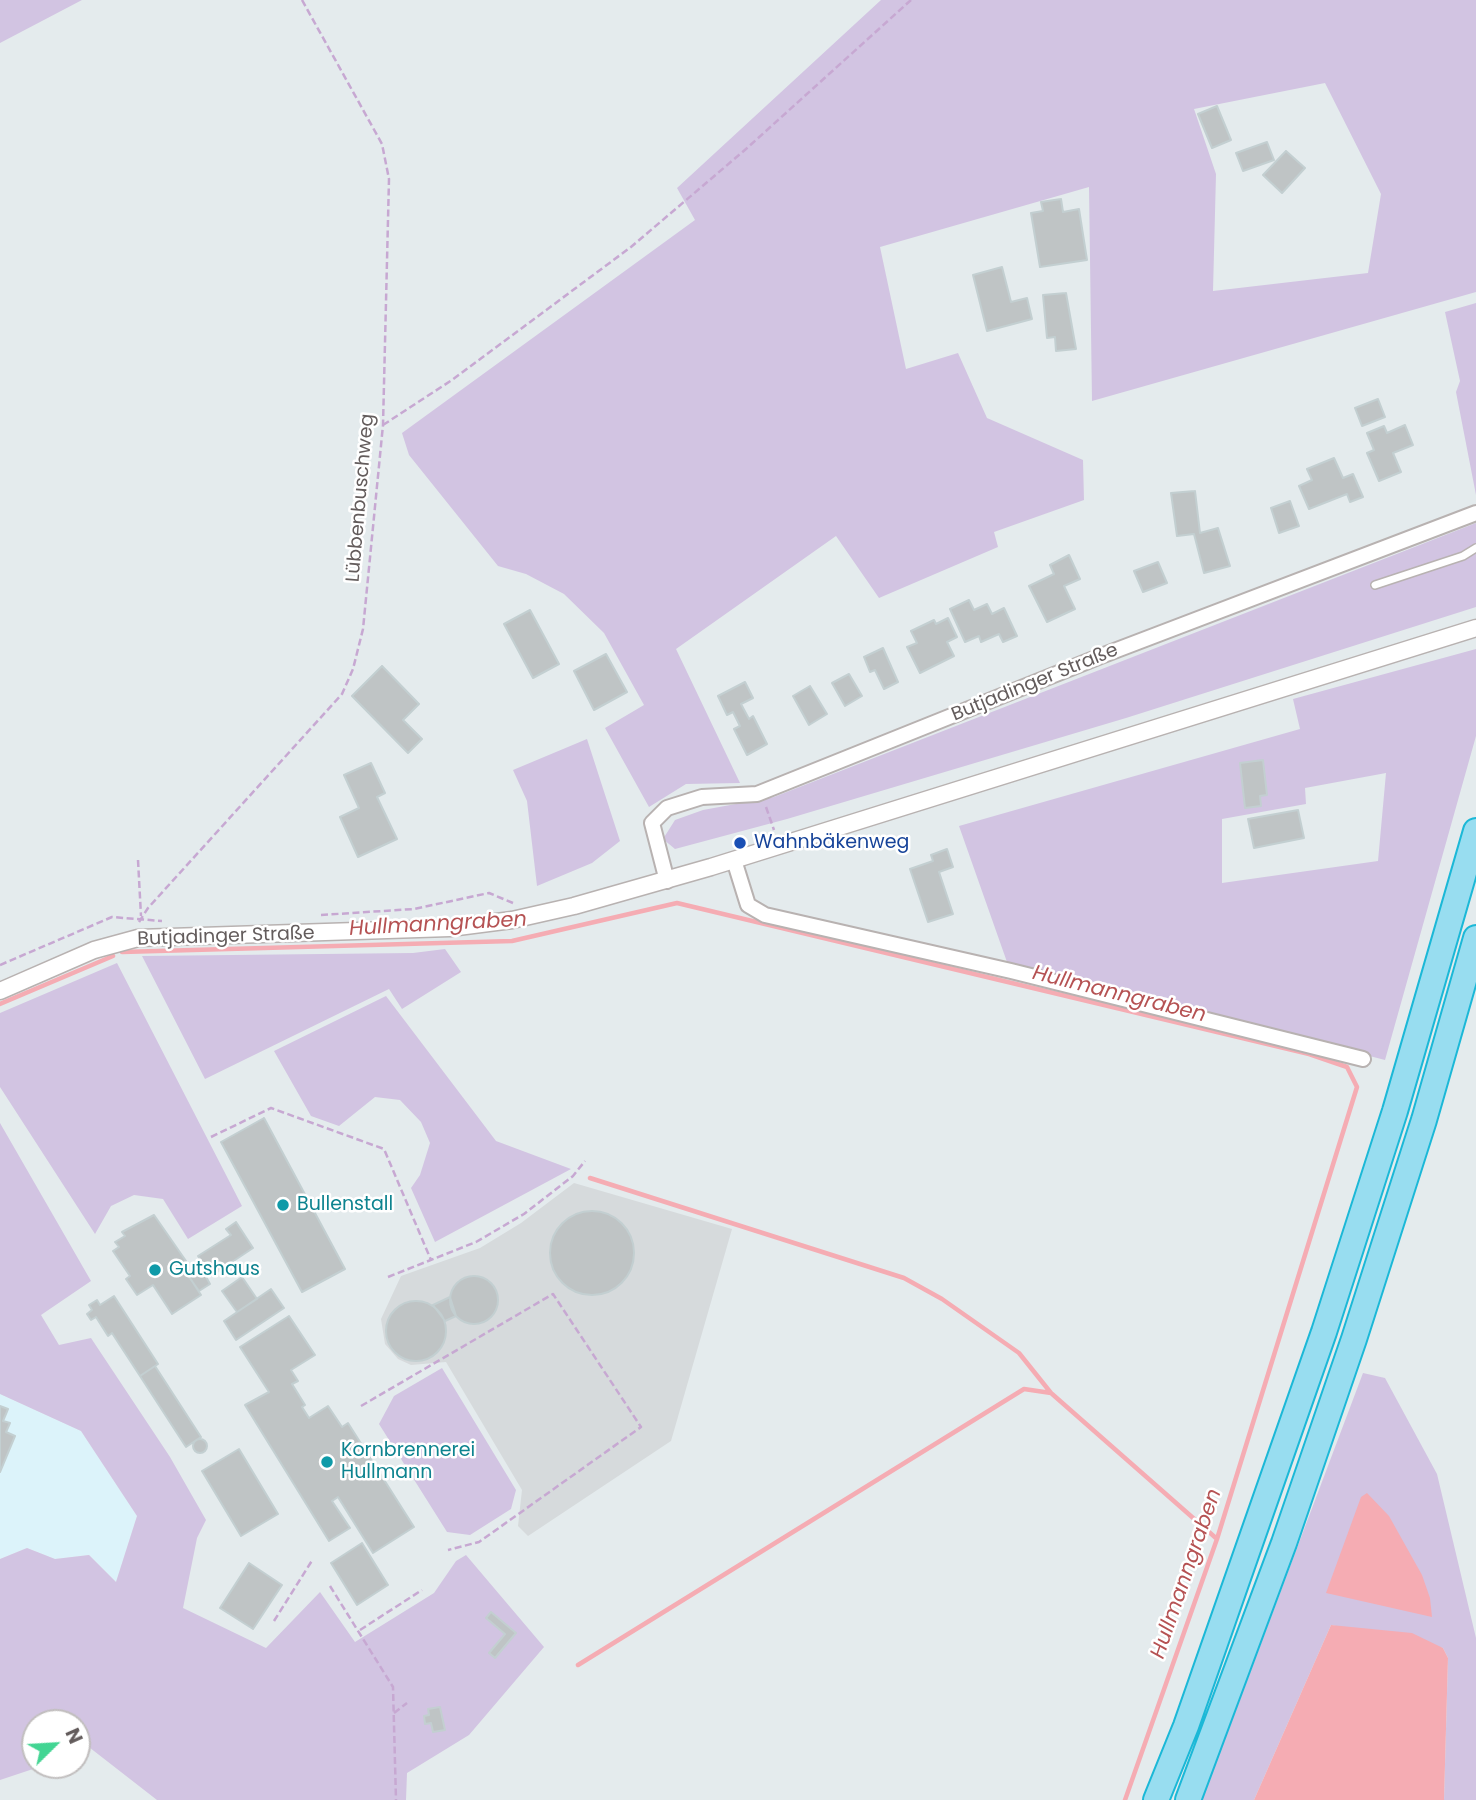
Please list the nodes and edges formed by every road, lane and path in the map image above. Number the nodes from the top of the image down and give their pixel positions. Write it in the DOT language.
graph roads {
  1 [pos="302,0"];
  2 [pos="911,0"];
  3 [pos="383,425"];
  4 [pos="1476,513"];
  5 [pos="1476,548"];
  6 [pos="1375,584"];
  7 [pos="1476,628"];
  8 [pos="766,807"];
  9 [pos="1476,831"];
  10 [pos="775,834"];
  11 [pos="138,860"];
  12 [pos="734,860"];
  13 [pos="667,881"];
  14 [pos="141,917"];
  15 [pos="138,938"];
  16 [pos="1476,938"];
  17 [pos="0,990"];
  18 [pos="1363,1059"];
  19 [pos="211,1137"];
  20 [pos="585,1161"];
  21 [pos="431,1260"];
  22 [pos="388,1277"];
  23 [pos="361,1406"];
  24 [pos="448,1550"];
  25 [pos="313,1559"];
  26 [pos="330,1586"];
  27 [pos="422,1590"];
  28 [pos="274,1621"];
  29 [pos="359,1630"];
  30 [pos="407,1703"];
  31 [pos="394,1713"];
  32 [pos="396,1800"];
  33 [pos="1156,1800"];
  34 [pos="1188,1800"];
  1 -- 3 [label="path, Lübbenbuschweg"];
  2 -- 3 [label="path"];
  3 -- 14 [label="path, Lübbenbuschweg"];
  4 -- 13 [label="street, Butjadinger Straße"];
  5 -- 6 [label="lane"];
  7 -- 12 [label="street, Butjadinger Straße"];
  8 -- 10 [label="path"];
  9 -- 33 [label="highway"];
  11 -- 14 [label="path"];
  12 -- 13 [label="street, Butjadinger Straße"];
  12 -- 18 [label="street"];
  13 -- 15 [label="street, Butjadinger Straße"];
  14 -- 15 [label="path"];
  15 -- 17 [label="street, Butjadinger Straße"];
  16 -- 34 [label="highway"];
  19 -- 21 [label="path"];
  20 -- 21 [label="path"];
  21 -- 22 [label="path"];
  23 -- 24 [label="path"];
  25 -- 28 [label="path"];
  26 -- 29 [label="path"];
  27 -- 29 [label="path"];
  29 -- 31 [label="path"];
  30 -- 31 [label="path"];
  31 -- 32 [label="path"];
}
